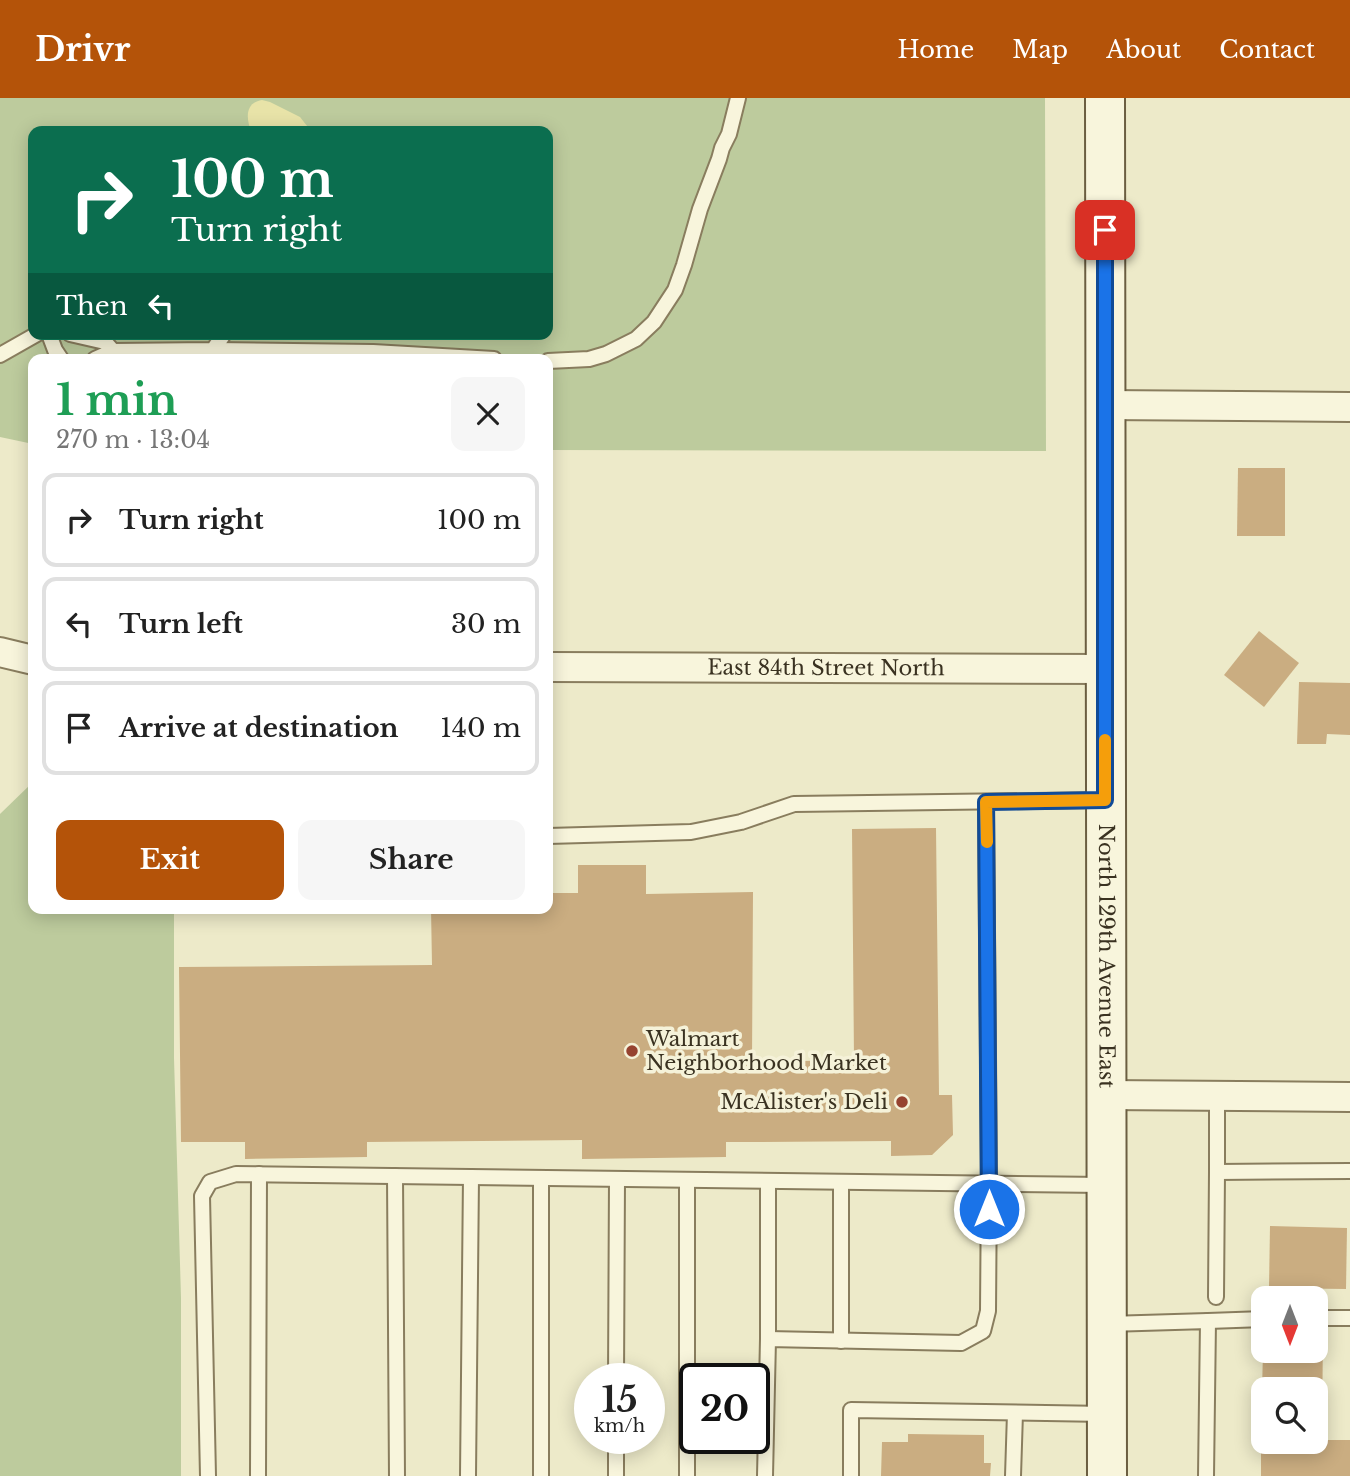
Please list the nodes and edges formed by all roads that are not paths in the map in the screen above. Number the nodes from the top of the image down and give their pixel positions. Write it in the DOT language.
graph roads {
  1 [pos="738,98"];
  2 [pos="1105,98"];
  3 [pos="36,340"];
  4 [pos="96,340"];
  5 [pos="220,340"];
  6 [pos="230,340"];
  7 [pos="213,350"];
  8 [pos="113,351"];
  9 [pos="238,351"];
  10 [pos="106,354"];
  11 [pos="417,354"];
  12 [pos="0,355"];
  13 [pos="553,361"];
  14 [pos="1105,405"];
  15 [pos="1350,407"];
  16 [pos="0,652"];
  17 [pos="28,659"];
  18 [pos="553,667"];
  19 [pos="1105,669"];
  20 [pos="1105,800"];
  21 [pos="986,802"];
  22 [pos="553,836"];
  23 [pos="1106,1095"];
  24 [pos="1217,1095"];
  25 [pos="1350,1097"];
  26 [pos="1350,1171"];
  27 [pos="1217,1172"];
  28 [pos="259,1174"];
  29 [pos="395,1176"];
  30 [pos="471,1177"];
  31 [pos="541,1178"];
  32 [pos="617,1179"];
  33 [pos="687,1180"];
  34 [pos="768,1181"];
  35 [pos="841,1182"];
  36 [pos="989,1184"];
  37 [pos="1106,1185"];
  38 [pos="1216,1297"];
  39 [pos="1328,1318"];
  40 [pos="1350,1318"];
  41 [pos="1251,1319"];
  42 [pos="1208,1321"];
  43 [pos="1106,1324"];
  44 [pos="768,1339"];
  45 [pos="841,1341"];
  46 [pos="616,1363"];
  47 [pos="1015,1413"];
  48 [pos="1106,1414"];
  49 [pos="616,1454"];
  50 [pos="208,1476"];
  51 [pos="258,1476"];
  52 [pos="397,1476"];
  53 [pos="468,1476"];
  54 [pos="541,1476"];
  55 [pos="616,1476"];
  56 [pos="687,1476"];
  57 [pos="765,1476"];
  58 [pos="851,1476"];
  59 [pos="1013,1476"];
  60 [pos="1107,1476"];
  61 [pos="1206,1476"];
  1 -- 13 [label="lane"];
  2 -- 14 [label="main road, North 129th Avenue East"];
  3 -- 12 [label="lane"];
  4 -- 8 [label="lane"];
  5 -- 7 [label="lane"];
  6 -- 9 [label="lane"];
  7 -- 8 [label="lane"];
  7 -- 9 [label="lane"];
  8 -- 10 [label="lane"];
  9 -- 11 [label="lane"];
  14 -- 15 [label="street"];
  14 -- 19 [label="main road, North 129th Avenue East"];
  16 -- 17 [label="street"];
  18 -- 19 [label="street, East 84th Street North"];
  19 -- 20 [label="main road, North 129th Avenue East"];
  20 -- 21 [label="lane"];
  20 -- 23 [label="main road, North 129th Avenue East"];
  21 -- 22 [label="lane"];
  21 -- 36 [label="lane"];
  23 -- 24 [label="street"];
  23 -- 37 [label="main road, North 129th Avenue East"];
  24 -- 25 [label="street"];
  24 -- 27 [label="lane"];
  26 -- 27 [label="lane"];
  27 -- 38 [label="lane"];
  28 -- 29 [label="lane"];
  28 -- 50 [label="lane"];
  28 -- 51 [label="lane"];
  29 -- 30 [label="lane"];
  29 -- 52 [label="lane"];
  30 -- 31 [label="lane"];
  30 -- 53 [label="lane"];
  31 -- 32 [label="lane"];
  31 -- 54 [label="lane"];
  32 -- 33 [label="lane"];
  32 -- 46 [label="lane"];
  33 -- 34 [label="lane"];
  33 -- 56 [label="lane"];
  34 -- 35 [label="lane"];
  34 -- 44 [label="lane"];
  35 -- 36 [label="lane"];
  35 -- 45 [label="lane"];
  36 -- 37 [label="lane"];
  36 -- 45 [label="lane"];
  37 -- 43 [label="main road, North 129th Avenue East"];
  39 -- 40 [label="lane"];
  41 -- 42 [label="lane"];
  42 -- 43 [label="lane"];
  42 -- 61 [label="lane"];
  43 -- 48 [label="main road, North 129th Avenue East"];
  44 -- 45 [label="lane"];
  44 -- 57 [label="lane"];
  47 -- 48 [label="lane"];
  47 -- 58 [label="lane"];
  47 -- 59 [label="lane"];
  48 -- 60 [label="main road, North 129th Avenue East"];
  49 -- 55 [label="lane"];
}
